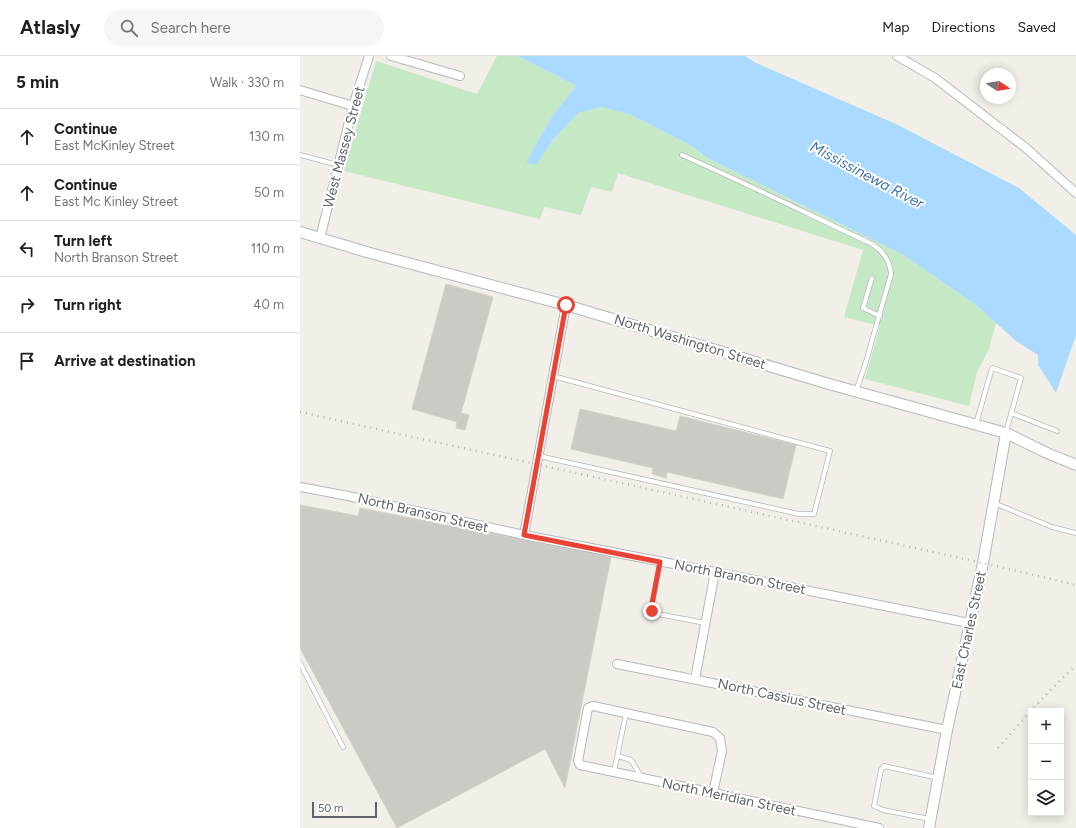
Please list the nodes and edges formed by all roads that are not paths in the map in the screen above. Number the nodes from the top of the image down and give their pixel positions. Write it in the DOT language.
graph roads {
  1 [pos="369,56"];
  2 [pos="391,56"];
  3 [pos="897,56"];
  4 [pos="460,76"];
  5 [pos="300,90"];
  6 [pos="353,106"];
  7 [pos="300,155"];
  8 [pos="682,155"];
  9 [pos="338,165"];
  10 [pos="1076,193"];
  11 [pos="300,232"];
  12 [pos="320,238"];
  13 [pos="872,278"];
  14 [pos="566,305"];
  15 [pos="880,316"];
  16 [pos="553,376"];
  17 [pos="856,392"];
  18 [pos="1011,413"];
  19 [pos="976,424"];
  20 [pos="1057,431"];
  21 [pos="1006,432"];
  22 [pos="538,456"];
  23 [pos="1076,465"];
  24 [pos="300,487"];
  25 [pos="994,503"];
  26 [pos="1076,533"];
  27 [pos="524,535"];
  28 [pos="660,562"];
  29 [pos="715,572"];
  30 [pos="705,623"];
  31 [pos="970,623"];
  32 [pos="300,663"];
  33 [pos="617,664"];
  34 [pos="695,679"];
  35 [pos="626,713"];
  36 [pos="948,730"];
  37 [pos="343,747"];
  38 [pos="618,756"];
  39 [pos="614,772"];
  40 [pos="642,778"];
  41 [pos="938,779"];
  42 [pos="713,793"];
  43 [pos="930,823"];
  44 [pos="879,828"];
  1 -- 6 [label="street, West Massey Street"];
  2 -- 4 [label="street"];
  3 -- 10 [label="street"];
  5 -- 6 [label="street"];
  6 -- 9 [label="street, West Massey Street"];
  7 -- 9 [label="lane"];
  8 -- 15 [label="lane"];
  9 -- 12 [label="street, West Massey Street"];
  11 -- 12 [label="street, North Washington Street"];
  12 -- 14 [label="street, North Washington Street"];
  13 -- 15 [label="lane"];
  14 -- 16 [label="street"];
  14 -- 17 [label="street, North Washington Street"];
  15 -- 17 [label="lane"];
  16 -- 22 [label="street"];
  16 -- 22 [label="lane"];
  17 -- 19 [label="street, North Washington Street"];
  18 -- 19 [label="lane"];
  18 -- 20 [label="lane"];
  18 -- 21 [label="lane"];
  19 -- 21 [label="street, North Washington Street"];
  21 -- 23 [label="street, North Washington Street"];
  21 -- 25 [label="street, East Charles Street"];
  22 -- 27 [label="street"];
  24 -- 27 [label="street, North Branson Street"];
  25 -- 26 [label="lane"];
  25 -- 31 [label="street, East Charles Street"];
  27 -- 28 [label="street, North Branson Street"];
  28 -- 29 [label="street, North Branson Street"];
  28 -- 30 [label="lane"];
  29 -- 30 [label="street"];
  29 -- 31 [label="street, North Branson Street"];
  30 -- 34 [label="street"];
  31 -- 36 [label="street, East Charles Street"];
  32 -- 37 [label="lane"];
  33 -- 34 [label="street, North Cassius Street"];
  34 -- 36 [label="street, North Cassius Street"];
  35 -- 38 [label="lane"];
  35 -- 39 [label="street, North Meridian Street"];
  35 -- 42 [label="street"];
  36 -- 41 [label="street, East Charles Street"];
  38 -- 39 [label="lane"];
  38 -- 40 [label="lane"];
  39 -- 40 [label="street, North Meridian Street"];
  40 -- 42 [label="street, North Meridian Street"];
  41 -- 43 [label="street, East Charles Street"];
  41 -- 43 [label="lane"];
  42 -- 44 [label="street, North Meridian Street"];
}
